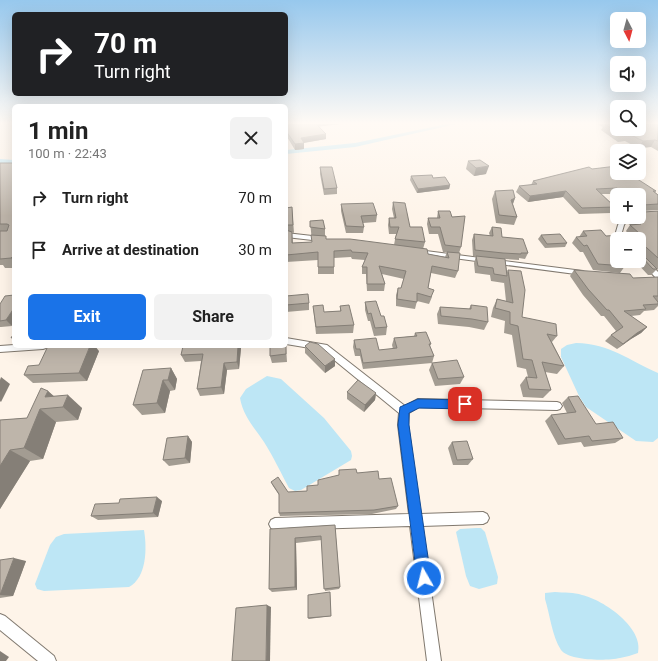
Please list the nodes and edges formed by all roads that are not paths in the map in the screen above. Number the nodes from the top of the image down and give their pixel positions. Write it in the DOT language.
graph roads {
  1 [pos="288,235"];
  2 [pos="331,240"];
  3 [pos="410,251"];
  4 [pos="646,263"];
  5 [pos="590,274"];
  6 [pos="658,276"];
  7 [pos="650,279"];
  8 [pos="658,280"];
  9 [pos="288,340"];
  10 [pos="14,348"];
  11 [pos="0,349"];
  12 [pos="556,406"];
  13 [pos="404,411"];
  14 [pos="483,518"];
  15 [pos="416,520"];
  16 [pos="275,524"];
  17 [pos="0,622"];
  18 [pos="50,661"];
  19 [pos="434,661"];
  1 -- 2 [label="street"];
  3 -- 5 [label="street"];
  4 -- 6 [label="street"];
  7 -- 8 [label="street"];
  9 -- 13 [label="street"];
  10 -- 11 [label="street"];
  12 -- 13 [label="street"];
  13 -- 15 [label="street"];
  14 -- 15 [label="street"];
  15 -- 16 [label="street"];
  15 -- 19 [label="street"];
  17 -- 18 [label="street"];
}
